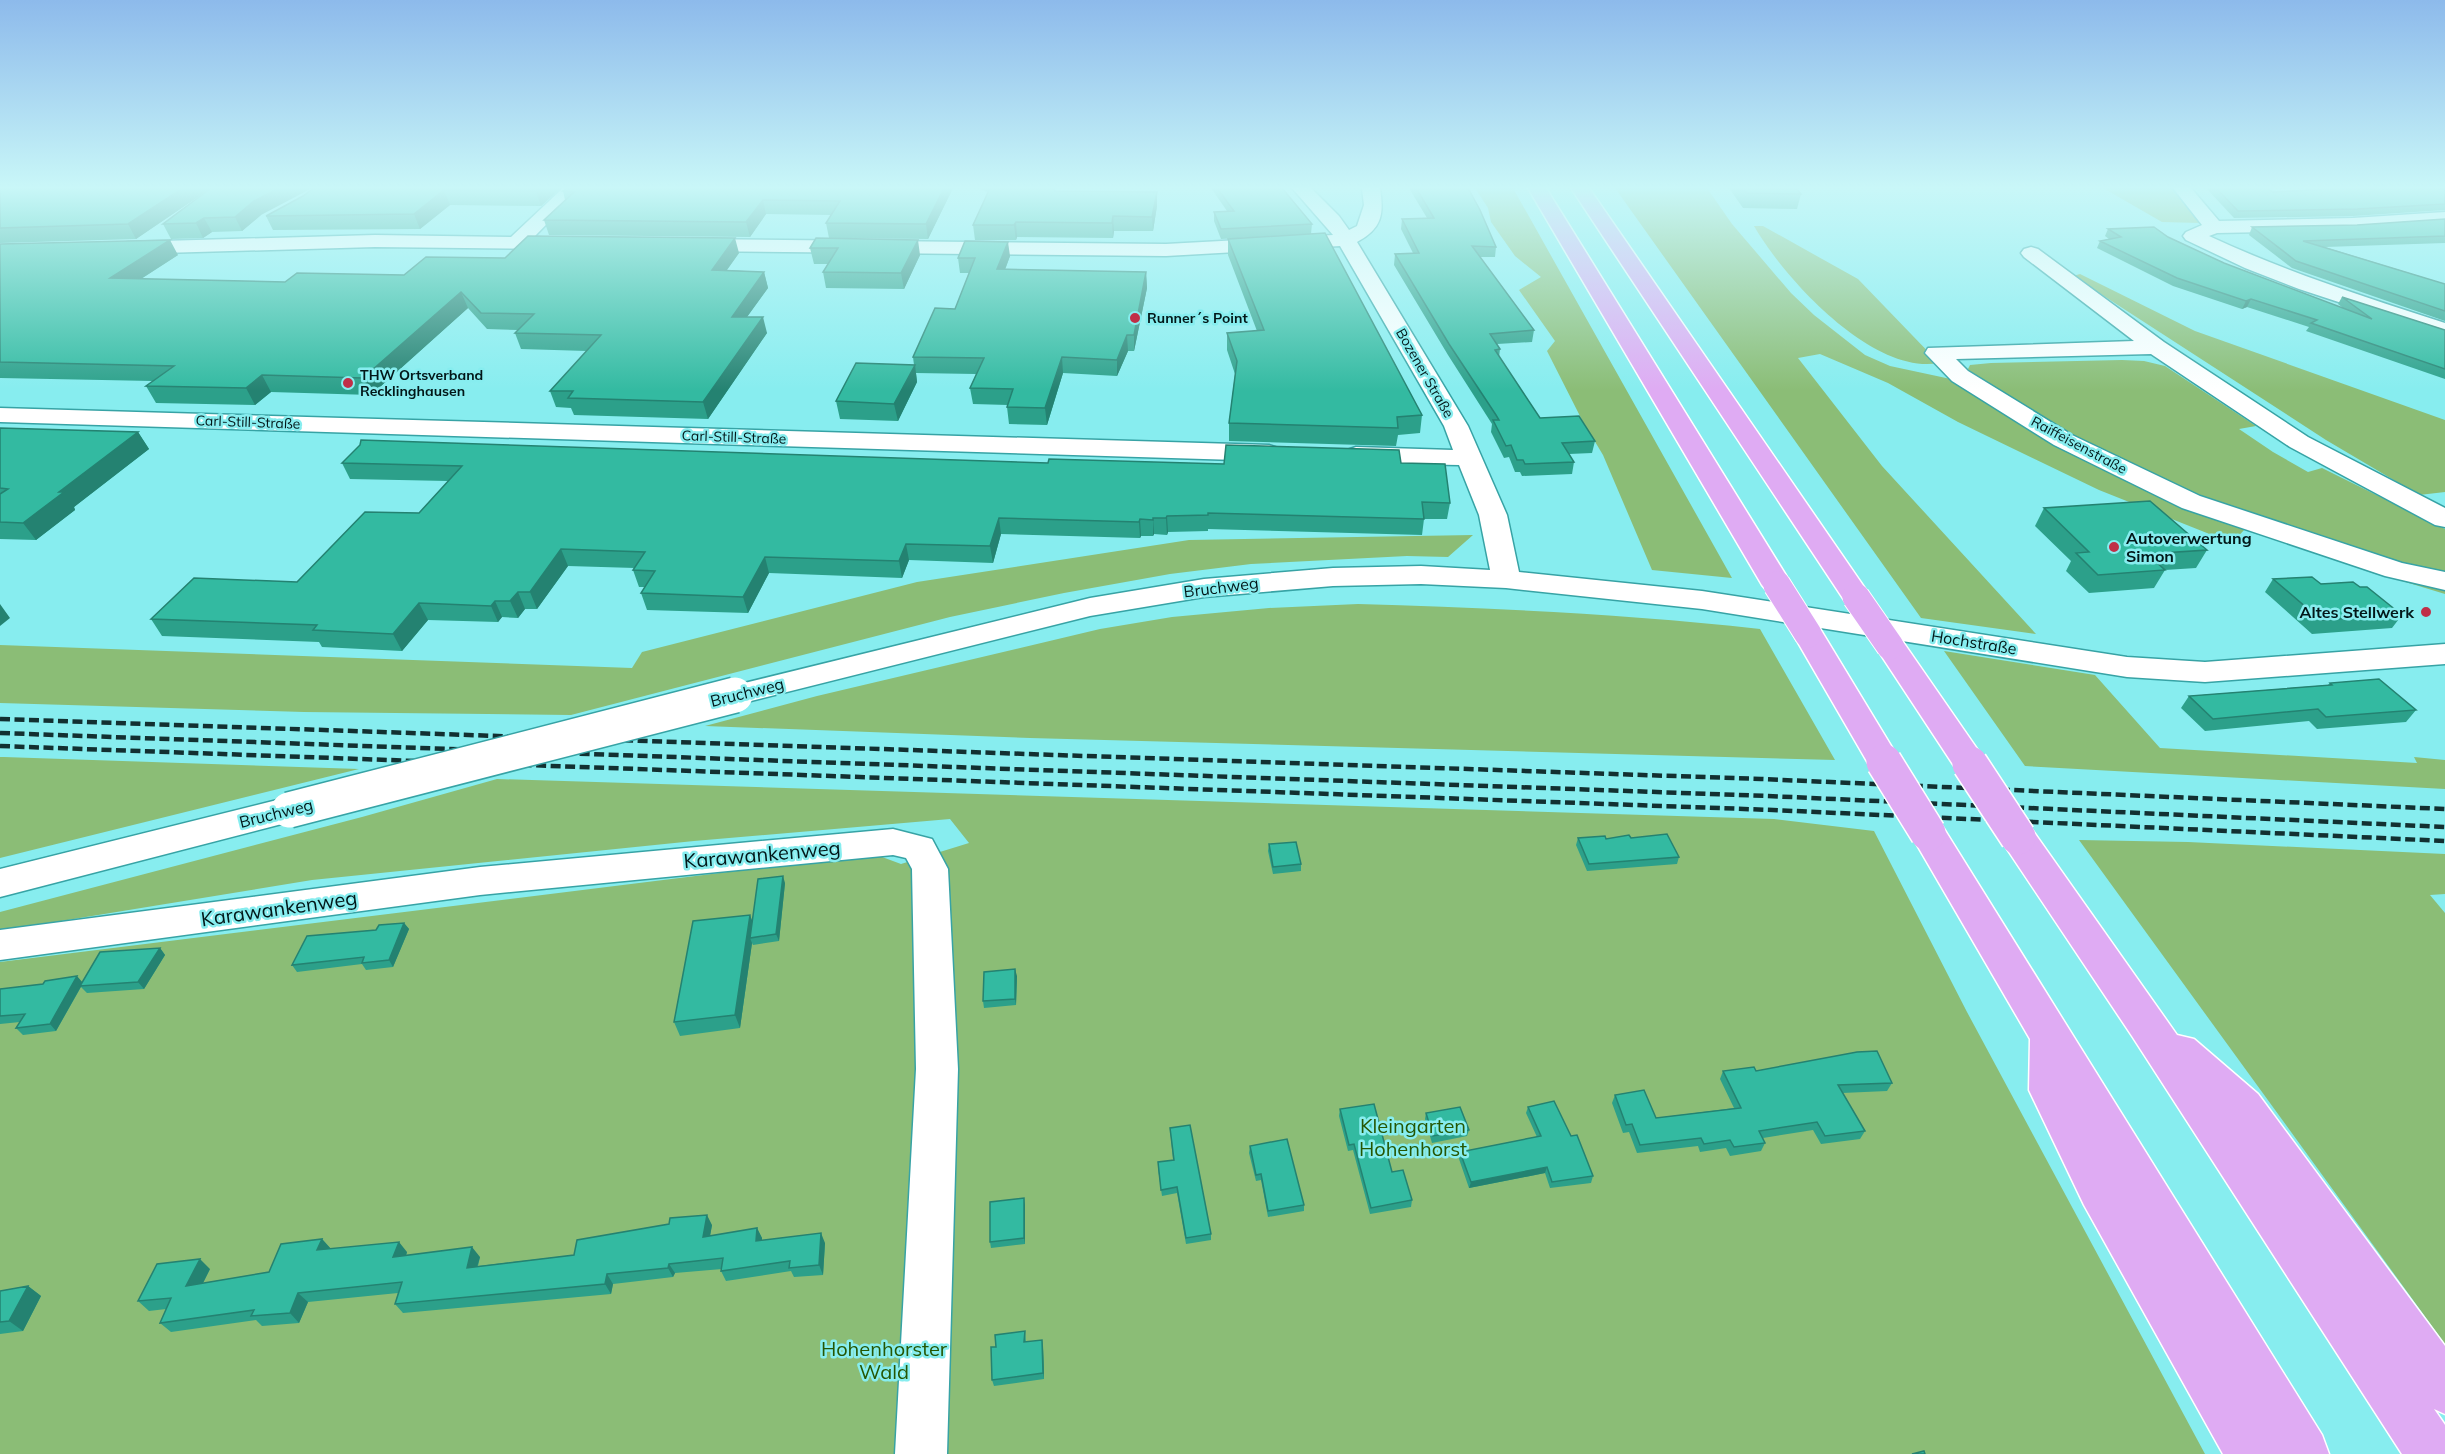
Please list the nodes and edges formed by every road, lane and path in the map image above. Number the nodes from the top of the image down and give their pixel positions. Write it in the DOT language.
graph roads {
  1 [pos="1355,256"];
  2 [pos="1578,256"];
  3 [pos="1626,256"];
  4 [pos="2035,256"];
  5 [pos="2235,256"];
  6 [pos="2445,330"];
  7 [pos="2156,348"];
  8 [pos="0,415"];
  9 [pos="1295,453"];
  10 [pos="1329,454"];
  11 [pos="1468,458"];
  12 [pos="2445,519"];
  13 [pos="1506,579"];
  14 [pos="2445,581"];
  15 [pos="2445,654"];
  16 [pos="0,883"];
  17 [pos="0,945"];
  18 [pos="2147,1024"];
  19 [pos="2051,1036"];
  20 [pos="2445,1388"];
  21 [pos="921,1454"];
  22 [pos="2252,1454"];
  23 [pos="2303,1454"];
  24 [pos="2433,1454"];
  1 -- 11 [label="street, Bozener Straße"];
  2 -- 19 [label="highway, bridge"];
  3 -- 18 [label="highway, bridge"];
  4 -- 7 [label="street"];
  5 -- 6 [label="street"];
  7 -- 12 [label="street"];
  7 -- 14 [label="street, Raiffeisenstraße"];
  8 -- 9 [label="street, Carl-Still-Straße"];
  10 -- 11 [label="street"];
  11 -- 13 [label="street, Bozener Straße"];
  13 -- 15 [label="street, Hochstraße"];
  13 -- 16 [label="street, Bruchweg, bridge"];
  17 -- 21 [label="street, Karawankenweg"];
  18 -- 20 [label="highway"];
  18 -- 24 [label="highway"];
  19 -- 22 [label="highway"];
  19 -- 23 [label="highway"];
}
